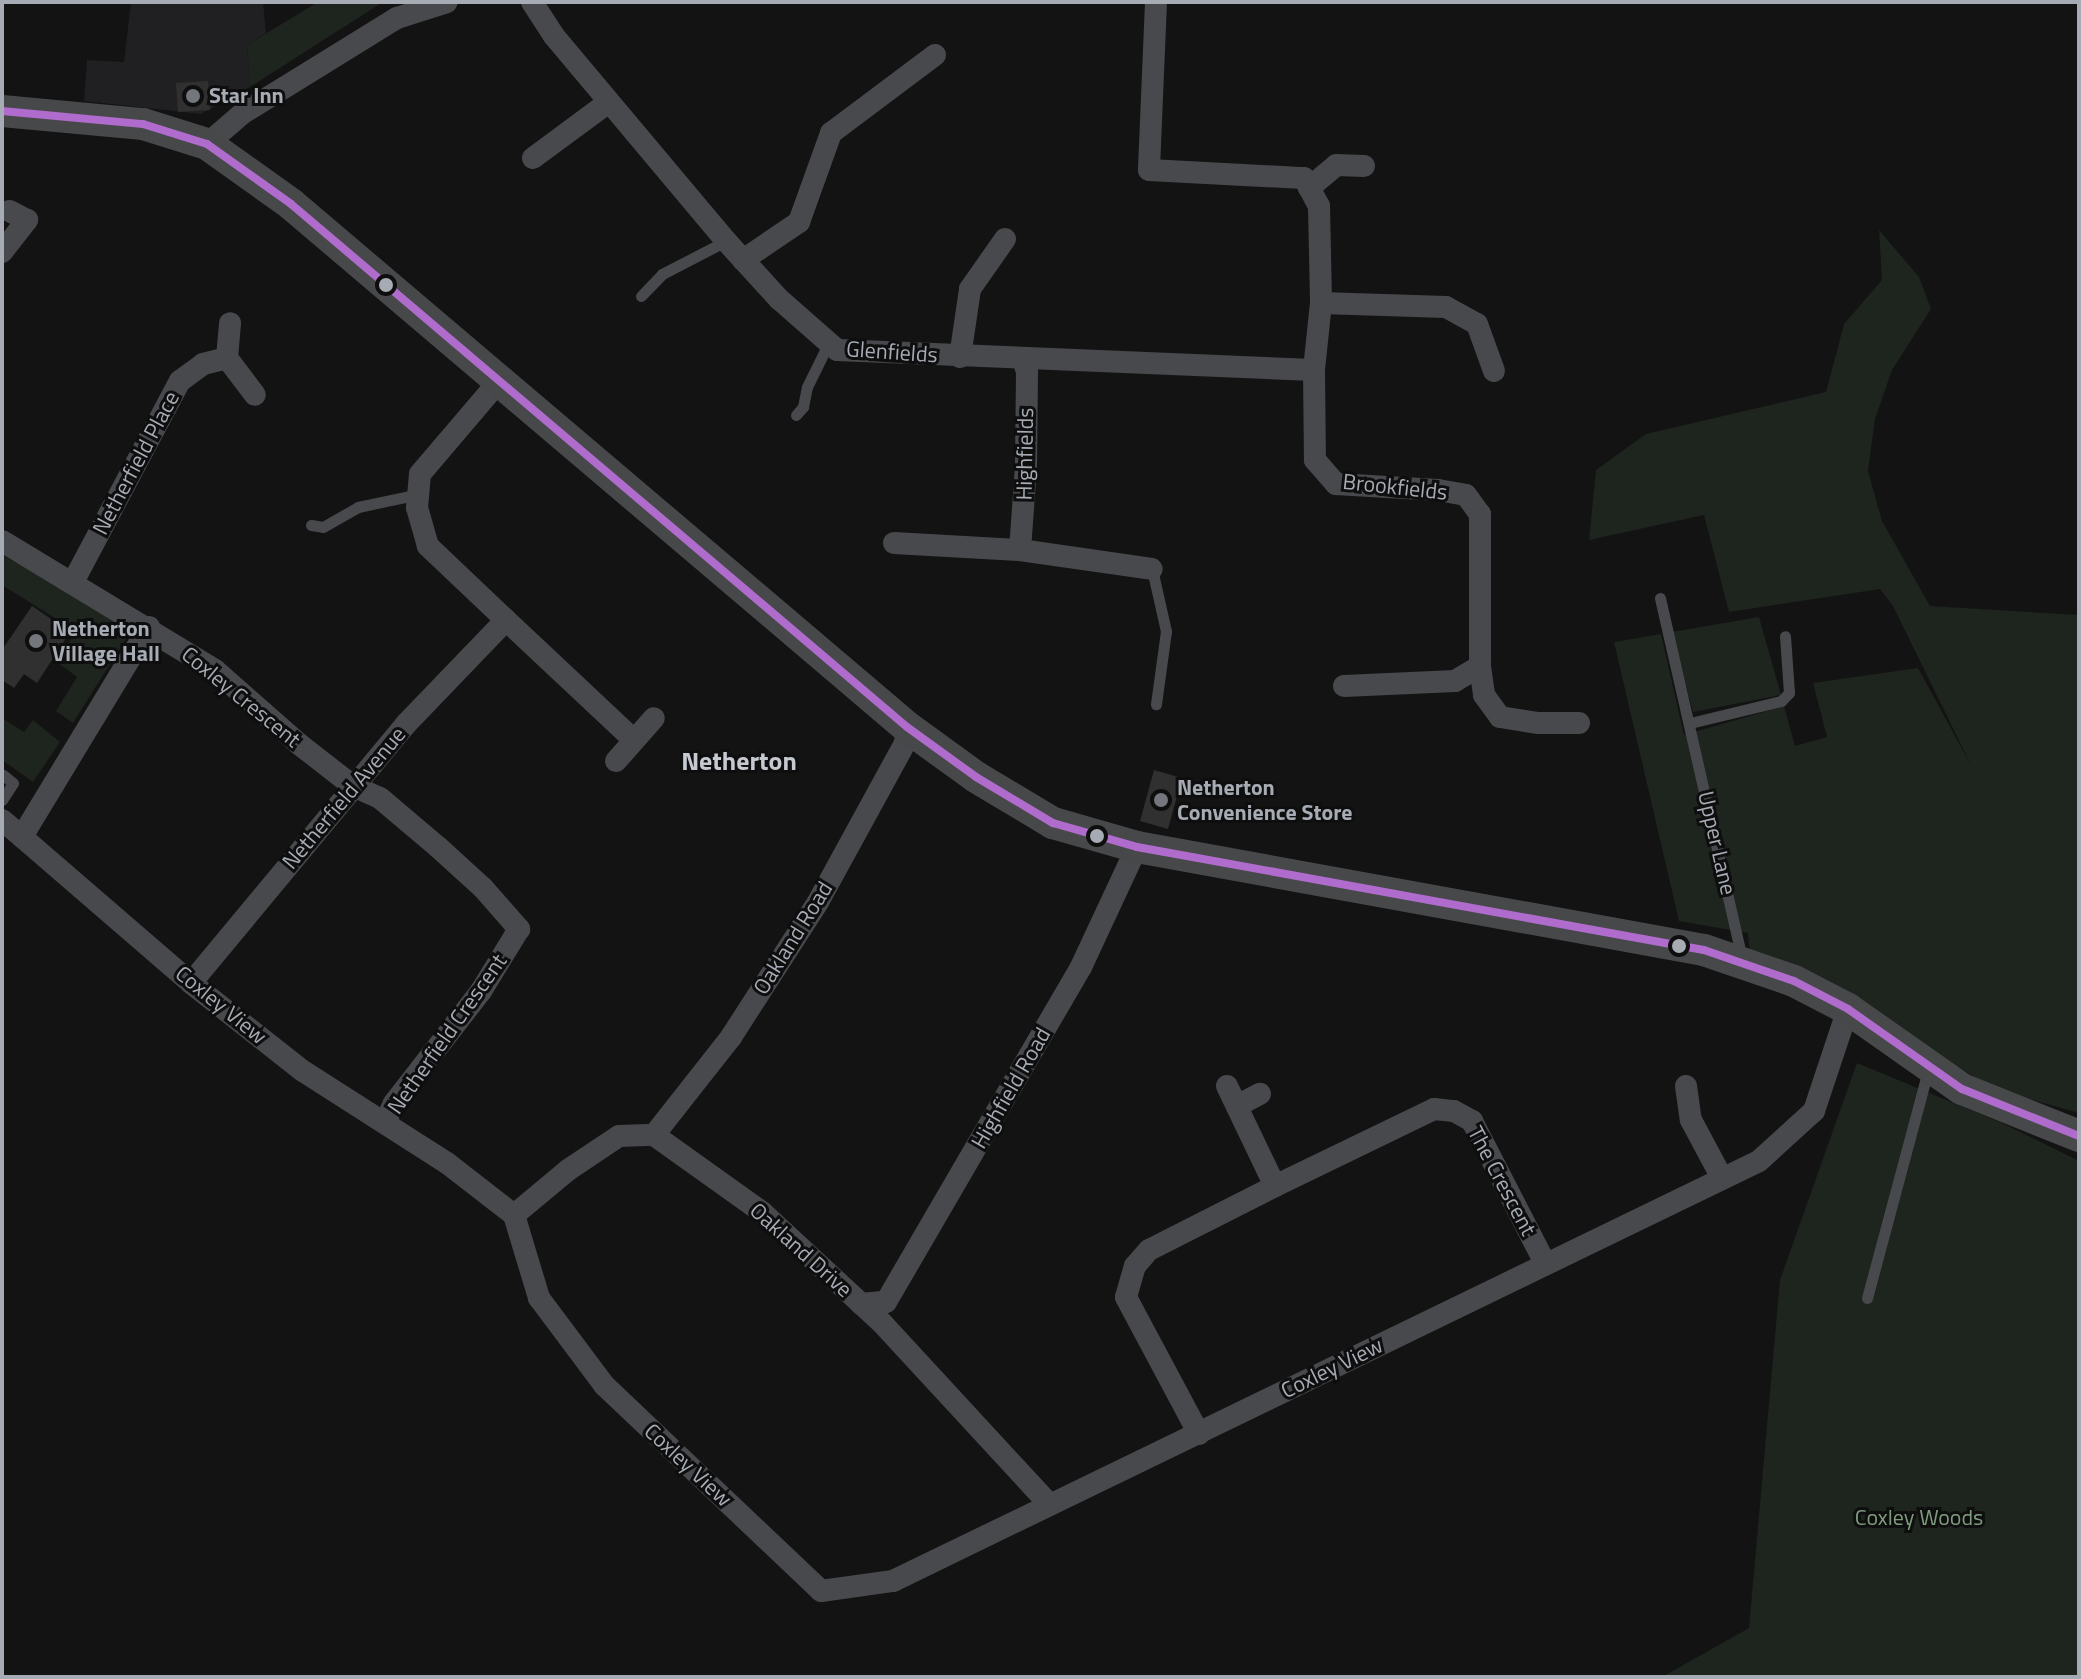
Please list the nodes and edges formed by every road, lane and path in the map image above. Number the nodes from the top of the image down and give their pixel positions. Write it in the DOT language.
graph roads {
  1 [pos="447,2"];
  2 [pos="532,2"];
  3 [pos="1156,2"];
  4 [pos="395,10"];
  5 [pos="935,55"];
  6 [pos="609,102"];
  7 [pos="2,111"];
  8 [pos="207,144"];
  9 [pos="533,158"];
  10 [pos="1364,166"];
  11 [pos="1309,188"];
  12 [pos="9,211"];
  13 [pos="1005,239"];
  14 [pos="726,241"];
  15 [pos="2,252"];
  16 [pos="743,260"];
  17 [pos="641,296"];
  18 [pos="1321,303"];
  19 [pos="230,323"];
  20 [pos="829,342"];
  21 [pos="960,357"];
  22 [pos="227,358"];
  23 [pos="1023,359"];
  24 [pos="1314,370"];
  25 [pos="1494,371"];
  26 [pos="500,380"];
  27 [pos="255,395"];
  28 [pos="796,415"];
  29 [pos="419,494"];
  30 [pos="311,525"];
  31 [pos="2,541"];
  32 [pos="894,543"];
  33 [pos="1020,550"];
  34 [pos="1152,569"];
  35 [pos="73,582"];
  36 [pos="1660,598"];
  37 [pos="506,620"];
  38 [pos="149,627"];
  39 [pos="1785,636"];
  40 [pos="1480,666"];
  41 [pos="1344,686"];
  42 [pos="1156,704"];
  43 [pos="654,718"];
  44 [pos="1579,723"];
  45 [pos="1690,723"];
  46 [pos="907,727"];
  47 [pos="634,740"];
  48 [pos="616,761"];
  49 [pos="3,775"];
  50 [pos="353,786"];
  51 [pos="2,800"];
  52 [pos="2,820"];
  53 [pos="22,837"];
  54 [pos="1137,847"];
  55 [pos="1743,963"];
  56 [pos="191,983"];
  57 [pos="1848,1009"];
  58 [pos="1929,1066"];
  59 [pos="1686,1086"];
  60 [pos="1260,1094"];
  61 [pos="385,1123"];
  62 [pos="654,1135"];
  63 [pos="2079,1136"];
  64 [pos="1722,1178"];
  65 [pos="1275,1186"];
  66 [pos="514,1215"];
  67 [pos="1545,1263"];
  68 [pos="1867,1298"];
  69 [pos="861,1304"];
  70 [pos="1199,1434"];
  71 [pos="1048,1503"];
  1 -- 4 [label="street"];
  2 -- 6 [label="street, Glenfields"];
  3 -- 11 [label="street"];
  4 -- 8 [label="street"];
  5 -- 16 [label="street"];
  6 -- 9 [label="street"];
  6 -- 14 [label="street, Glenfields"];
  7 -- 8 [label="main road"];
  8 -- 26 [label="main road"];
  10 -- 11 [label="street"];
  11 -- 18 [label="street, Brookfields"];
  12 -- 15 [label="street"];
  13 -- 21 [label="street"];
  14 -- 16 [label="street, Glenfields"];
  14 -- 17 [label="lane"];
  16 -- 20 [label="street, Glenfields"];
  18 -- 24 [label="street, Brookfields"];
  18 -- 25 [label="street"];
  19 -- 22 [label="street"];
  20 -- 21 [label="street, Glenfields"];
  20 -- 28 [label="lane"];
  21 -- 23 [label="street, Glenfields"];
  22 -- 27 [label="street"];
  22 -- 35 [label="street, Netherfield Place"];
  23 -- 24 [label="street, Glenfields"];
  23 -- 33 [label="street, Highfields"];
  24 -- 40 [label="street, Brookfields"];
  26 -- 29 [label="street"];
  26 -- 46 [label="main road"];
  29 -- 30 [label="lane"];
  29 -- 37 [label="street"];
  31 -- 35 [label="street, Coxley Crescent"];
  32 -- 33 [label="street"];
  33 -- 34 [label="street"];
  34 -- 42 [label="lane"];
  35 -- 38 [label="street, Coxley Crescent"];
  36 -- 45 [label="lane, Upper Lane"];
  37 -- 47 [label="street"];
  37 -- 50 [label="street, Netherfield Avenue"];
  38 -- 50 [label="street, Coxley Crescent"];
  38 -- 53 [label="street"];
  39 -- 45 [label="lane"];
  40 -- 41 [label="street"];
  40 -- 44 [label="street, Brookfields"];
  43 -- 47 [label="street"];
  45 -- 55 [label="lane, Upper Lane"];
  46 -- 54 [label="main road"];
  46 -- 62 [label="street, Oakland Road"];
  47 -- 48 [label="street"];
  49 -- 51 [label="lane"];
  50 -- 56 [label="street, Netherfield Avenue"];
  50 -- 61 [label="street, Netherfield Crescent"];
  52 -- 53 [label="street, Coxley View"];
  53 -- 56 [label="street, Coxley View"];
  54 -- 55 [label="main road"];
  54 -- 69 [label="street, Highfield Road"];
  55 -- 57 [label="main road"];
  56 -- 61 [label="street, Coxley View"];
  57 -- 58 [label="main road"];
  57 -- 64 [label="street, Coxley View"];
  58 -- 63 [label="main road"];
  58 -- 68 [label="lane"];
  59 -- 64 [label="street"];
  60 -- 65 [label="street"];
  61 -- 66 [label="street, Coxley View"];
  62 -- 66 [label="street"];
  62 -- 69 [label="street, Oakland Drive"];
  64 -- 67 [label="street, Coxley View"];
  65 -- 67 [label="street, The Crescent"];
  65 -- 70 [label="street, The Crescent"];
  66 -- 71 [label="street, Coxley View"];
  67 -- 70 [label="street, Coxley View"];
  69 -- 71 [label="street, Oakland Drive"];
  70 -- 71 [label="street, Coxley View"];
}
